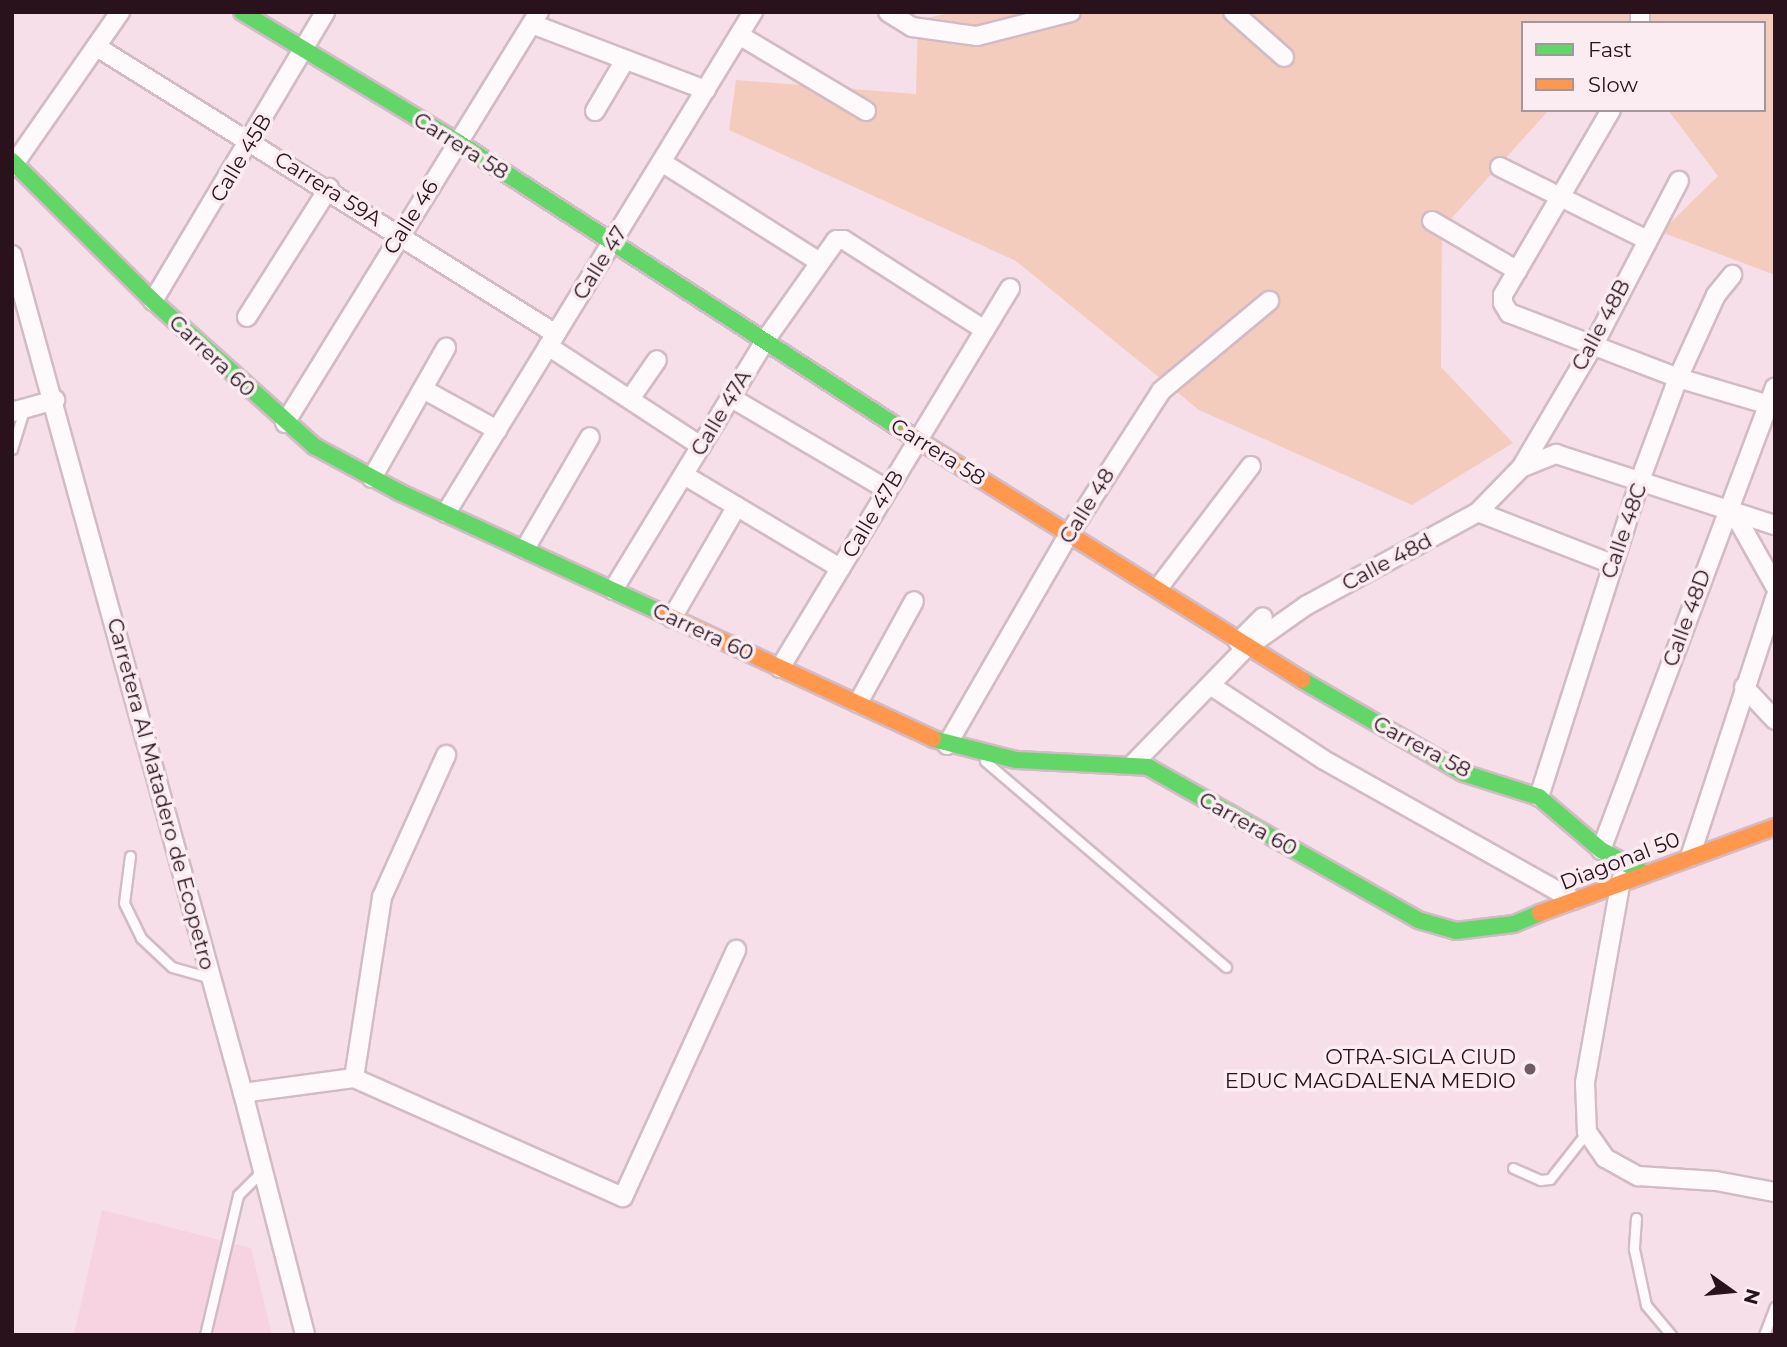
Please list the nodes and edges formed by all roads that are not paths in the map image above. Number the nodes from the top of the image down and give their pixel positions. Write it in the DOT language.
graph roads {
  1 [pos="120,12"];
  2 [pos="242,12"];
  3 [pos="325,12"];
  4 [pos="753,12"];
  5 [pos="888,12"];
  6 [pos="1071,12"];
  7 [pos="1233,12"];
  8 [pos="536,18"];
  9 [pos="739,35"];
  10 [pos="97,47"];
  11 [pos="304,51"];
  12 [pos="1284,57"];
  13 [pos="625,60"];
  14 [pos="706,90"];
  15 [pos="594,111"];
  16 [pos="866,111"];
  17 [pos="1610,112"];
  18 [pos="251,141"];
  19 [pos="459,143"];
  20 [pos="663,163"];
  21 [pos="13,164"];
  22 [pos="1500,167"];
  23 [pos="1679,181"];
  24 [pos="330,188"];
  25 [pos="1559,199"];
  26 [pos="1432,221"];
  27 [pos="400,234"];
  28 [pos="1645,239"];
  29 [pos="611,244"];
  30 [pos="12,255"];
  31 [pos="818,261"];
  32 [pos="1518,271"];
  33 [pos="1732,275"];
  34 [pos="1010,288"];
  35 [pos="153,301"];
  36 [pos="1269,301"];
  37 [pos="247,317"];
  38 [pos="985,330"];
  39 [pos="552,340"];
  40 [pos="766,340"];
  41 [pos="1594,344"];
  42 [pos="446,348"];
  43 [pos="657,360"];
  44 [pos="1678,378"];
  45 [pos="423,389"];
  46 [pos="1772,396"];
  47 [pos="730,397"];
  48 [pos="55,400"];
  49 [pos="629,400"];
  50 [pos="19,410"];
  51 [pos="285,422"];
  52 [pos="497,430"];
  53 [pos="590,437"];
  54 [pos="918,440"];
  55 [pos="701,446"];
  56 [pos="12,449"];
  57 [pos="1251,466"];
  58 [pos="1521,468"];
  59 [pos="684,475"];
  60 [pos="372,478"];
  61 [pos="1639,484"];
  62 [pos="888,490"];
  63 [pos="737,506"];
  64 [pos="1730,511"];
  65 [pos="1478,512"];
  66 [pos="446,513"];
  67 [pos="1775,525"];
  68 [pos="1069,534"];
  69 [pos="525,550"];
  70 [pos="1612,564"];
  71 [pos="840,568"];
  72 [pos="1775,586"];
  73 [pos="1159,587"];
  74 [pos="613,590"];
  75 [pos="1775,598"];
  76 [pos="914,601"];
  77 [pos="1263,617"];
  78 [pos="672,618"];
  79 [pos="1242,645"];
  80 [pos="780,668"];
  81 [pos="1210,685"];
  82 [pos="1745,687"];
  83 [pos="858,703"];
  84 [pos="1775,720"];
  85 [pos="947,745"];
  86 [pos="976,753"];
  87 [pos="446,755"];
  88 [pos="1134,763"];
  89 [pos="1539,797"];
  90 [pos="1775,827"];
  91 [pos="1601,850"];
  92 [pos="130,856"];
  93 [pos="1690,857"];
  94 [pos="1642,872"];
  95 [pos="1621,880"];
  96 [pos="1573,900"];
  97 [pos="1480,932"];
  98 [pos="736,950"];
  99 [pos="1226,967"];
  100 [pos="211,978"];
  101 [pos="354,1078"];
  102 [pos="243,1093"];
  103 [pos="1587,1132"];
  104 [pos="1513,1168"];
  105 [pos="263,1170"];
  106 [pos="1775,1192"];
  107 [pos="1636,1218"];
  108 [pos="1775,1307"];
  109 [pos="205,1335"];
  110 [pos="304,1335"];
  111 [pos="1671,1335"];
  112 [pos="1764,1335"];
  1 -- 10 [label="street"];
  2 -- 11 [label="street, Carrera 58"];
  3 -- 11 [label="street, Calle 45B"];
  4 -- 9 [label="street, Calle 47"];
  5 -- 6 [label="street"];
  7 -- 12 [label="street"];
  8 -- 13 [label="street"];
  8 -- 19 [label="street, Calle 46"];
  9 -- 14 [label="street, Calle 47"];
  9 -- 16 [label="street"];
  10 -- 18 [label="street, Carrera 59A"];
  10 -- 21 [label="street"];
  11 -- 18 [label="street, Calle 45B"];
  11 -- 19 [label="street, Carrera 58"];
  13 -- 14 [label="street"];
  13 -- 15 [label="street"];
  14 -- 20 [label="street, Calle 47"];
  17 -- 25 [label="street"];
  18 -- 24 [label="street, Carrera 59A"];
  18 -- 35 [label="street, Calle 45B"];
  19 -- 27 [label="street, Calle 46"];
  19 -- 29 [label="street, Carrera 58"];
  20 -- 29 [label="street, Calle 47"];
  20 -- 31 [label="street"];
  21 -- 35 [label="street, Carrera 60"];
  22 -- 25 [label="street"];
  23 -- 28 [label="street, Calle 48B"];
  24 -- 27 [label="street, Carrera 59A"];
  24 -- 37 [label="street"];
  25 -- 28 [label="street"];
  25 -- 32 [label="street"];
  26 -- 32 [label="street"];
  27 -- 39 [label="street, Carrera 59A"];
  27 -- 51 [label="street, Calle 46"];
  28 -- 41 [label="street, Calle 48B"];
  29 -- 39 [label="street, Calle 47"];
  29 -- 40 [label="street, Carrera 58"];
  30 -- 48 [label="street, Carretera Al Matadero de Ecopetro"];
  31 -- 38 [label="street, Calle 47A"];
  31 -- 40 [label="street, Calle 47A"];
  32 -- 41 [label="street"];
  33 -- 44 [label="street, Calle 48C"];
  34 -- 38 [label="street, Calle 47B"];
  35 -- 51 [label="street, Carrera 60"];
  36 -- 68 [label="street, Calle 48"];
  38 -- 54 [label="street, Calle 47B"];
  39 -- 49 [label="street, Carrera 59A"];
  39 -- 52 [label="street, Calle 47"];
  40 -- 47 [label="street, Calle 47A"];
  40 -- 54 [label="street, Carrera 58"];
  41 -- 44 [label="street"];
  41 -- 58 [label="street, Calle 48B"];
  42 -- 45 [label="street"];
  43 -- 49 [label="street"];
  44 -- 46 [label="street"];
  44 -- 61 [label="street, Calle 48C"];
  45 -- 52 [label="street"];
  45 -- 60 [label="street"];
  46 -- 64 [label="street, Calle 48D"];
  47 -- 55 [label="street, Calle 47A"];
  47 -- 62 [label="street"];
  48 -- 50 [label="street"];
  48 -- 100 [label="street, Carretera Al Matadero de Ecopetro"];
  49 -- 55 [label="street, Carrera 59A"];
  50 -- 56 [label="lane"];
  51 -- 60 [label="street, Carrera 60"];
  52 -- 66 [label="street, Calle 47"];
  53 -- 69 [label="street"];
  54 -- 62 [label="street, Calle 47B"];
  54 -- 68 [label="street, Carrera 58"];
  55 -- 59 [label="street, Calle 47A"];
  57 -- 73 [label="street"];
  58 -- 61 [label="street"];
  58 -- 65 [label="street, Calle 48d"];
  59 -- 63 [label="street"];
  59 -- 74 [label="street, Calle 47A"];
  60 -- 66 [label="street, Carrera 60"];
  61 -- 64 [label="street"];
  61 -- 70 [label="street, Calle 48C"];
  62 -- 71 [label="street, Calle 47B"];
  63 -- 71 [label="street"];
  63 -- 78 [label="street"];
  64 -- 67 [label="street"];
  64 -- 72 [label="street"];
  64 -- 91 [label="street, Calle 48D"];
  65 -- 70 [label="street"];
  65 -- 79 [label="street, Calle 48d"];
  66 -- 69 [label="street, Carrera 60"];
  68 -- 73 [label="street, Carrera 58"];
  68 -- 85 [label="street, Calle 48"];
  69 -- 74 [label="street, Carrera 60"];
  70 -- 89 [label="street, Calle 48C"];
  71 -- 80 [label="street, Calle 47B"];
  73 -- 79 [label="street, Carrera 58"];
  74 -- 78 [label="street, Carrera 60"];
  75 -- 82 [label="street"];
  76 -- 83 [label="street"];
  77 -- 79 [label="street"];
  78 -- 80 [label="street, Carrera 60"];
  79 -- 81 [label="street"];
  79 -- 89 [label="street, Carrera 58"];
  80 -- 83 [label="street, Carrera 60"];
  81 -- 88 [label="street"];
  81 -- 96 [label="street"];
  82 -- 84 [label="street"];
  82 -- 93 [label="street"];
  83 -- 85 [label="street, Carrera 60"];
  85 -- 86 [label="street, Carrera 60"];
  86 -- 88 [label="street, Carrera 60"];
  86 -- 99 [label="lane"];
  87 -- 101 [label="street"];
  88 -- 97 [label="street, Carrera 60"];
  89 -- 91 [label="street, Carrera 58"];
  90 -- 93 [label="street, Diagonal 50"];
  91 -- 94 [label="street, Carrera 58"];
  92 -- 100 [label="lane"];
  93 -- 94 [label="street, Diagonal 50"];
  94 -- 95 [label="street, Diagonal 50"];
  95 -- 96 [label="street, Diagonal 50"];
  95 -- 103 [label="street"];
  96 -- 97 [label="street, Diagonal 50"];
  98 -- 101 [label="street"];
  100 -- 102 [label="street, Carretera Al Matadero de Ecopetro"];
  101 -- 102 [label="street"];
  102 -- 105 [label="street, Carretera Al Matadero de Ecopetro"];
  103 -- 104 [label="lane"];
  103 -- 106 [label="street"];
  105 -- 109 [label="lane"];
  105 -- 110 [label="street, Carretera Al Matadero de Ecopetro"];
  107 -- 111 [label="lane"];
  108 -- 112 [label="lane"];
}
